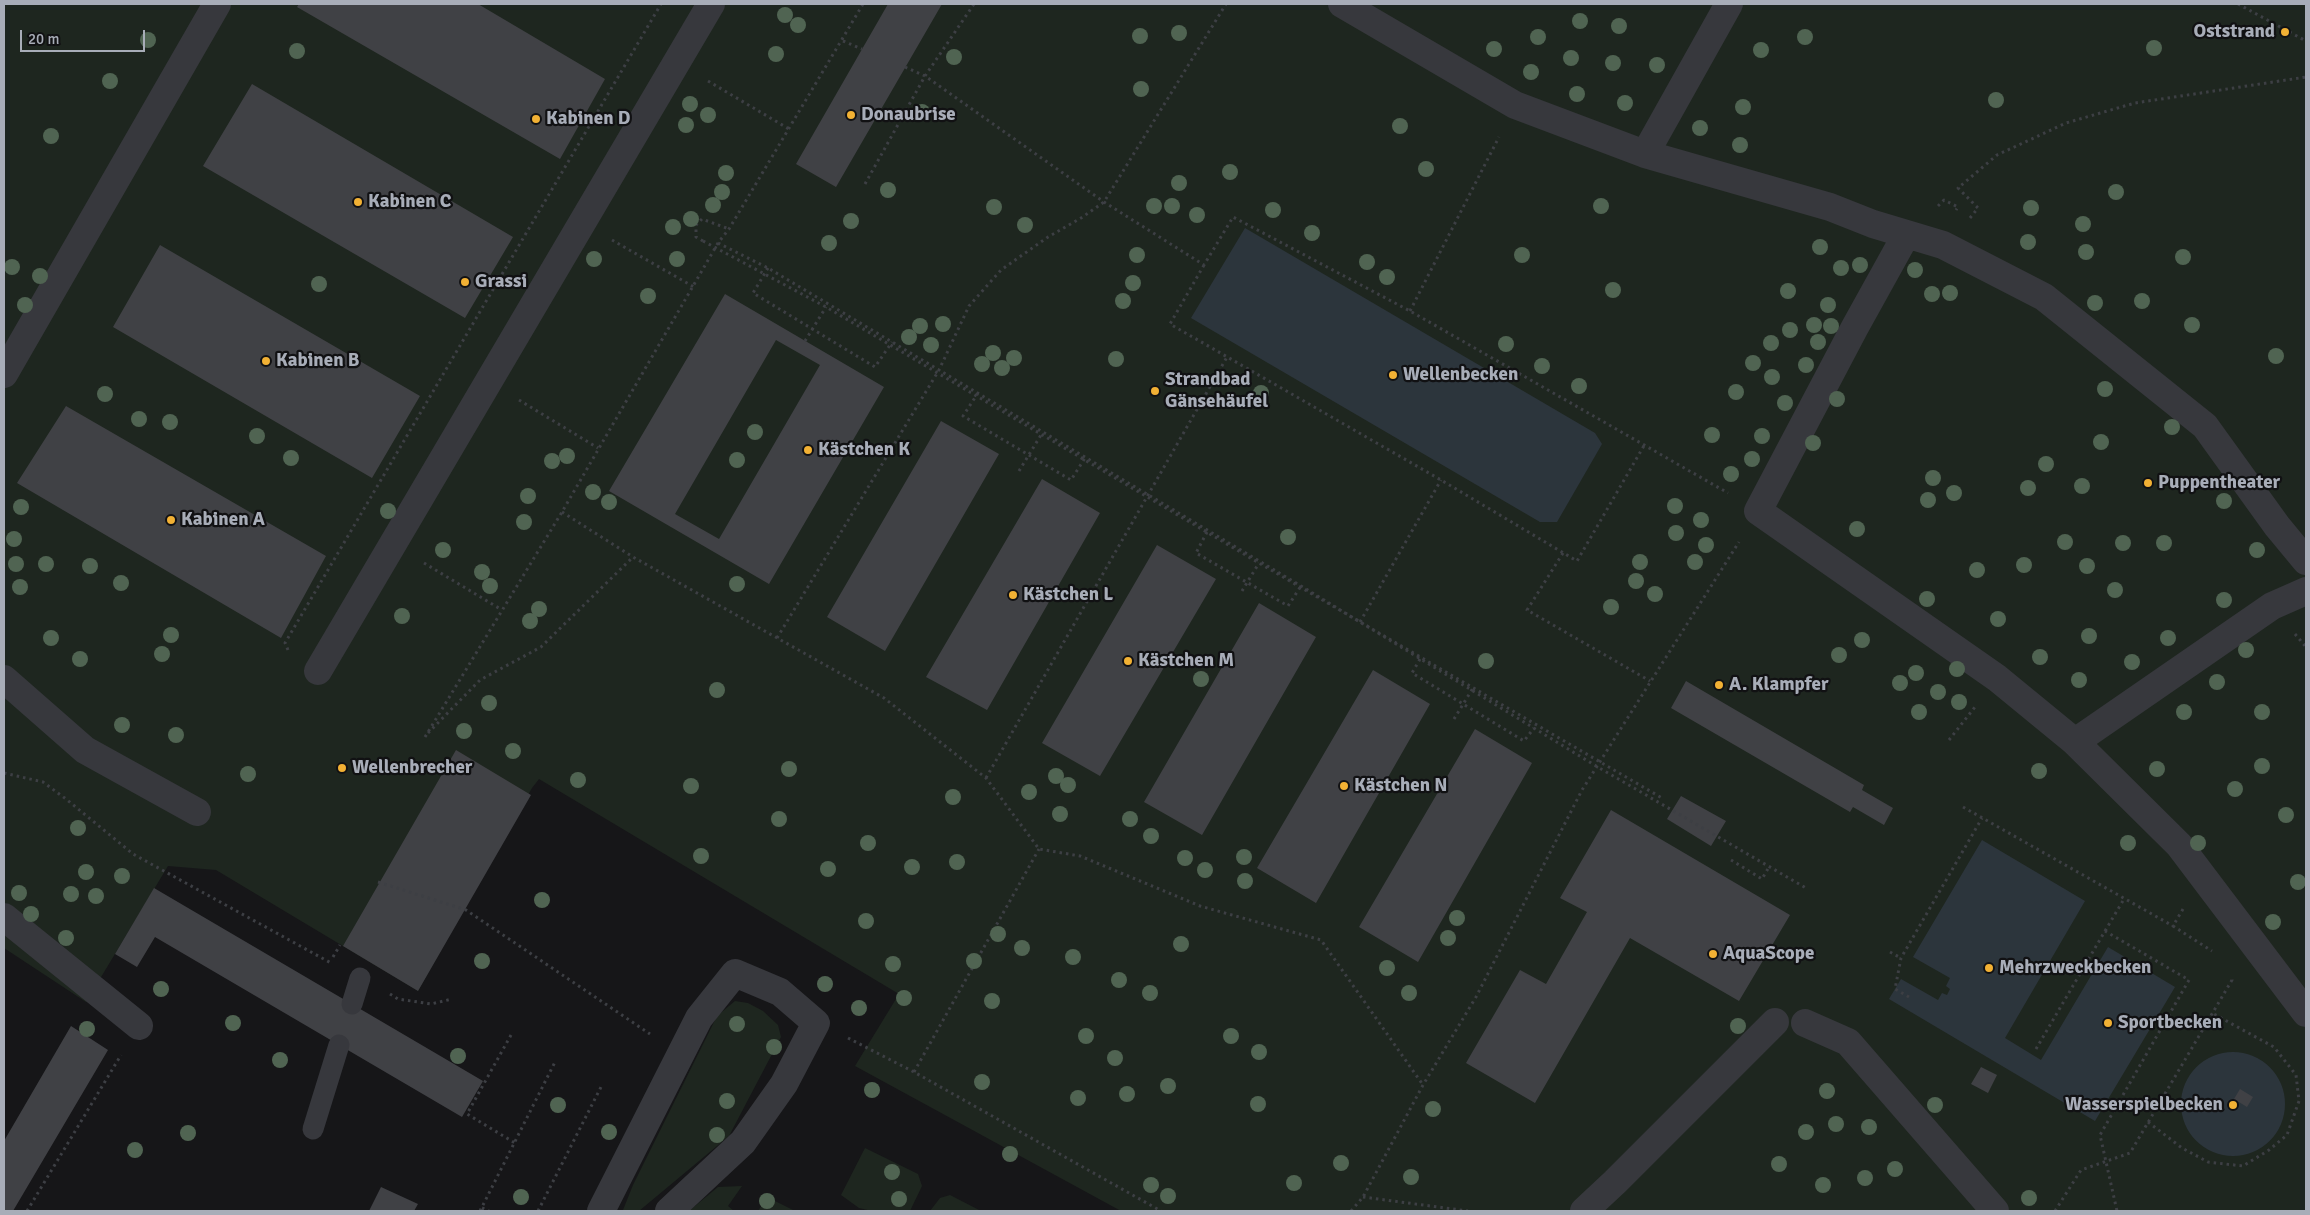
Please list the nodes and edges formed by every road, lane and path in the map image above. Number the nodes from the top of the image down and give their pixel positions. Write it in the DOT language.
graph roads {
  1 [pos="661,4"];
  2 [pos="711,4"];
  3 [pos="863,4"];
  4 [pos="974,4"];
  5 [pos="1226,4"];
  6 [pos="1342,4"];
  7 [pos="1729,4"];
  8 [pos="2238,4"];
  9 [pos="213,5"];
  10 [pos="843,40"];
  11 [pos="2306,41"];
  12 [pos="639,42"];
  13 [pos="862,49"];
  14 [pos="676,62"];
  15 [pos="906,67"];
  16 [pos="925,76"];
  17 [pos="2306,77"];
  18 [pos="1515,105"];
  19 [pos="789,129"];
  20 [pos="1645,154"];
  21 [pos="865,184"];
  22 [pos="1104,202"];
  23 [pos="545,203"];
  24 [pos="1953,214"];
  25 [pos="582,223"];
  26 [pos="1966,223"];
  27 [pos="729,229"];
  28 [pos="1906,235"];
  29 [pos="718,243"];
  30 [pos="1204,265"];
  31 [pos="768,268"];
  32 [pos="694,287"];
  33 [pos="826,307"];
  34 [pos="1410,310"];
  35 [pos="813,329"];
  36 [pos="805,341"];
  37 [pos="892,342"];
  38 [pos="1227,357"];
  39 [pos="452,360"];
  40 [pos="939,370"];
  41 [pos="4,374"];
  42 [pos="488,381"];
  43 [pos="978,393"];
  44 [pos="1041,435"];
  45 [pos="1645,444"];
  46 [pos="598,448"];
  47 [pos="1029,455"];
  48 [pos="1086,458"];
  49 [pos="1019,471"];
  50 [pos="1441,480"];
  51 [pos="1147,494"];
  52 [pos="1758,511"];
  53 [pos="562,512"];
  54 [pos="358,521"];
  55 [pos="1208,532"];
  56 [pos="393,544"];
  57 [pos="1563,553"];
  58 [pos="633,557"];
  59 [pos="2306,561"];
  60 [pos="1258,563"];
  61 [pos="1248,583"];
  62 [pos="1300,586"];
  63 [pos="1242,591"];
  64 [pos="2306,591"];
  65 [pos="502,610"];
  66 [pos="1360,622"];
  67 [pos="777,638"];
  68 [pos="289,656"];
  69 [pos="1420,659"];
  70 [pos="318,671"];
  71 [pos="1997,678"];
  72 [pos="4,679"];
  73 [pos="1650,682"];
  74 [pos="1473,688"];
  75 [pos="1464,704"];
  76 [pos="1454,719"];
  77 [pos="1534,728"];
  78 [pos="1949,740"];
  79 [pos="2075,742"];
  80 [pos="1596,766"];
  81 [pos="4,773"];
  82 [pos="986,778"];
  83 [pos="1662,798"];
  84 [pos="1963,807"];
  85 [pos="197,812"];
  86 [pos="1982,818"];
  87 [pos="1039,849"];
  88 [pos="1731,860"];
  89 [pos="1769,867"];
  90 [pos="2204,877"];
  91 [pos="378,882"];
  92 [pos="1806,888"];
  93 [pos="2124,898"];
  94 [pos="4,918"];
  95 [pos="2173,926"];
  96 [pos="2105,931"];
  97 [pos="340,944"];
  98 [pos="1890,952"];
  99 [pos="2218,954"];
  100 [pos="1900,958"];
  101 [pos="330,962"];
  102 [pos="2230,973"];
  103 [pos="360,978"];
  104 [pos="1909,997"];
  105 [pos="452,999"];
  106 [pos="352,1004"];
  107 [pos="2212,1013"];
  108 [pos="2306,1013"];
  109 [pos="1775,1022"];
  110 [pos="816,1023"];
  111 [pos="1805,1023"];
  112 [pos="138,1026"];
  113 [pos="511,1035"];
  114 [pos="339,1045"];
  115 [pos="2036,1049"];
  116 [pos="682,1052"];
  117 [pos="555,1062"];
  118 [pos="914,1072"];
  119 [pos="1423,1085"];
  120 [pos="601,1087"];
  121 [pos="2148,1122"];
  122 [pos="313,1129"];
  123 [pos="515,1143"];
  124 [pos="2106,1162"];
  125 [pos="1363,1197"];
  126 [pos="481,1210"];
  127 [pos="27,1211"];
  128 [pos="489,1211"];
  129 [pos="538,1211"];
  130 [pos="601,1211"];
  131 [pos="669,1211"];
  132 [pos="1161,1211"];
  133 [pos="1352,1211"];
  134 [pos="1468,1211"];
  135 [pos="1584,1211"];
  136 [pos="1995,1211"];
  137 [pos="2056,1211"];
  138 [pos="2117,1211"];
  1 -- 12 [label="path"];
  2 -- 14 [label="street"];
  3 -- 10 [label="path"];
  4 -- 16 [label="path"];
  5 -- 22 [label="path"];
  6 -- 18 [label="street"];
  7 -- 20 [label="street"];
  8 -- 11 [label="path"];
  9 -- 41 [label="street"];
  10 -- 13 [label="path"];
  10 -- 19 [label="path"];
  12 -- 14 [label="path"];
  12 -- 23 [label="path"];
  14 -- 19 [label="path"];
  14 -- 25 [label="street"];
  15 -- 16 [label="path"];
  16 -- 21 [label="path"];
  16 -- 22 [label="path"];
  17 -- 26 [label="path"];
  18 -- 20 [label="street"];
  18 -- 34 [label="path"];
  19 -- 27 [label="path"];
  20 -- 28 [label="street"];
  22 -- 30 [label="path"];
  22 -- 40 [label="path"];
  23 -- 25 [label="path"];
  23 -- 39 [label="path"];
  24 -- 28 [label="path"];
  25 -- 32 [label="path"];
  25 -- 42 [label="street"];
  27 -- 29 [label="path"];
  27 -- 33 [label="path, bridge"];
  28 -- 52 [label="street"];
  28 -- 59 [label="street"];
  29 -- 31 [label="path"];
  29 -- 32 [label="path"];
  30 -- 34 [label="path"];
  30 -- 38 [label="path"];
  31 -- 35 [label="path"];
  31 -- 37 [label="path"];
  32 -- 46 [label="path"];
  33 -- 35 [label="path, bridge"];
  33 -- 44 [label="path, bridge"];
  34 -- 45 [label="path"];
  35 -- 36 [label="path, bridge"];
  35 -- 37 [label="path"];
  37 -- 40 [label="path"];
  38 -- 50 [label="path"];
  38 -- 51 [label="path"];
  39 -- 42 [label="path"];
  39 -- 54 [label="path"];
  40 -- 43 [label="path"];
  40 -- 67 [label="path"];
  42 -- 46 [label="path"];
  42 -- 56 [label="street"];
  43 -- 47 [label="path"];
  43 -- 48 [label="path"];
  44 -- 47 [label="path, bridge"];
  44 -- 60 [label="path, bridge"];
  45 -- 52 [label="path"];
  45 -- 57 [label="path"];
  46 -- 53 [label="path"];
  47 -- 48 [label="path"];
  47 -- 49 [label="path, bridge"];
  48 -- 51 [label="path"];
  50 -- 57 [label="path"];
  50 -- 66 [label="path"];
  51 -- 55 [label="path"];
  51 -- 82 [label="path"];
  52 -- 71 [label="street"];
  52 -- 73 [label="path"];
  53 -- 58 [label="path"];
  53 -- 65 [label="path"];
  54 -- 56 [label="path"];
  54 -- 68 [label="path"];
  55 -- 61 [label="path"];
  55 -- 62 [label="path"];
  56 -- 65 [label="path"];
  56 -- 70 [label="street"];
  57 -- 73 [label="path"];
  58 -- 65 [label="path"];
  58 -- 67 [label="path"];
  60 -- 61 [label="path, bridge"];
  60 -- 74 [label="path, bridge"];
  61 -- 62 [label="path"];
  61 -- 63 [label="path, bridge"];
  62 -- 66 [label="path"];
  64 -- 79 [label="street"];
  66 -- 69 [label="path"];
  67 -- 82 [label="path"];
  69 -- 75 [label="path"];
  69 -- 77 [label="path"];
  71 -- 78 [label="path"];
  71 -- 79 [label="street"];
  72 -- 85 [label="street"];
  73 -- 80 [label="path"];
  74 -- 75 [label="path, bridge"];
  74 -- 83 [label="path, bridge"];
  75 -- 76 [label="path, bridge"];
  75 -- 77 [label="path"];
  77 -- 80 [label="path"];
  79 -- 90 [label="street"];
  80 -- 89 [label="path"];
  80 -- 119 [label="path"];
  81 -- 101 [label="path"];
  82 -- 87 [label="path"];
  84 -- 86 [label="path"];
  86 -- 93 [label="path"];
  86 -- 100 [label="path"];
  87 -- 118 [label="path"];
  87 -- 119 [label="path"];
  88 -- 89 [label="path"];
  89 -- 92 [label="path"];
  90 -- 95 [label="path"];
  90 -- 108 [label="street"];
  91 -- 116 [label="path"];
  93 -- 95 [label="path"];
  93 -- 96 [label="path"];
  94 -- 112 [label="street"];
  95 -- 99 [label="path"];
  96 -- 115 [label="path"];
  96 -- 124 [label="path"];
  97 -- 101 [label="path"];
  98 -- 100 [label="path"];
  100 -- 104 [label="path"];
  101 -- 103 [label="path"];
  102 -- 107 [label="path"];
  103 -- 105 [label="path"];
  103 -- 106 [label="lane"];
  107 -- 121 [label="path"];
  107 -- 121 [label="path"];
  109 -- 135 [label="street"];
  110 -- 116 [label="street"];
  110 -- 118 [label="path"];
  110 -- 131 [label="street"];
  111 -- 136 [label="street"];
  112 -- 127 [label="path"];
  113 -- 123 [label="path"];
  114 -- 122 [label="lane"];
  116 -- 130 [label="street"];
  117 -- 123 [label="path"];
  118 -- 132 [label="path"];
  119 -- 125 [label="path"];
  120 -- 129 [label="path"];
  121 -- 124 [label="path"];
  123 -- 126 [label="path"];
  124 -- 137 [label="path"];
  124 -- 138 [label="path"];
  125 -- 133 [label="path"];
  125 -- 134 [label="path"];
  126 -- 128 [label="path"];
}
